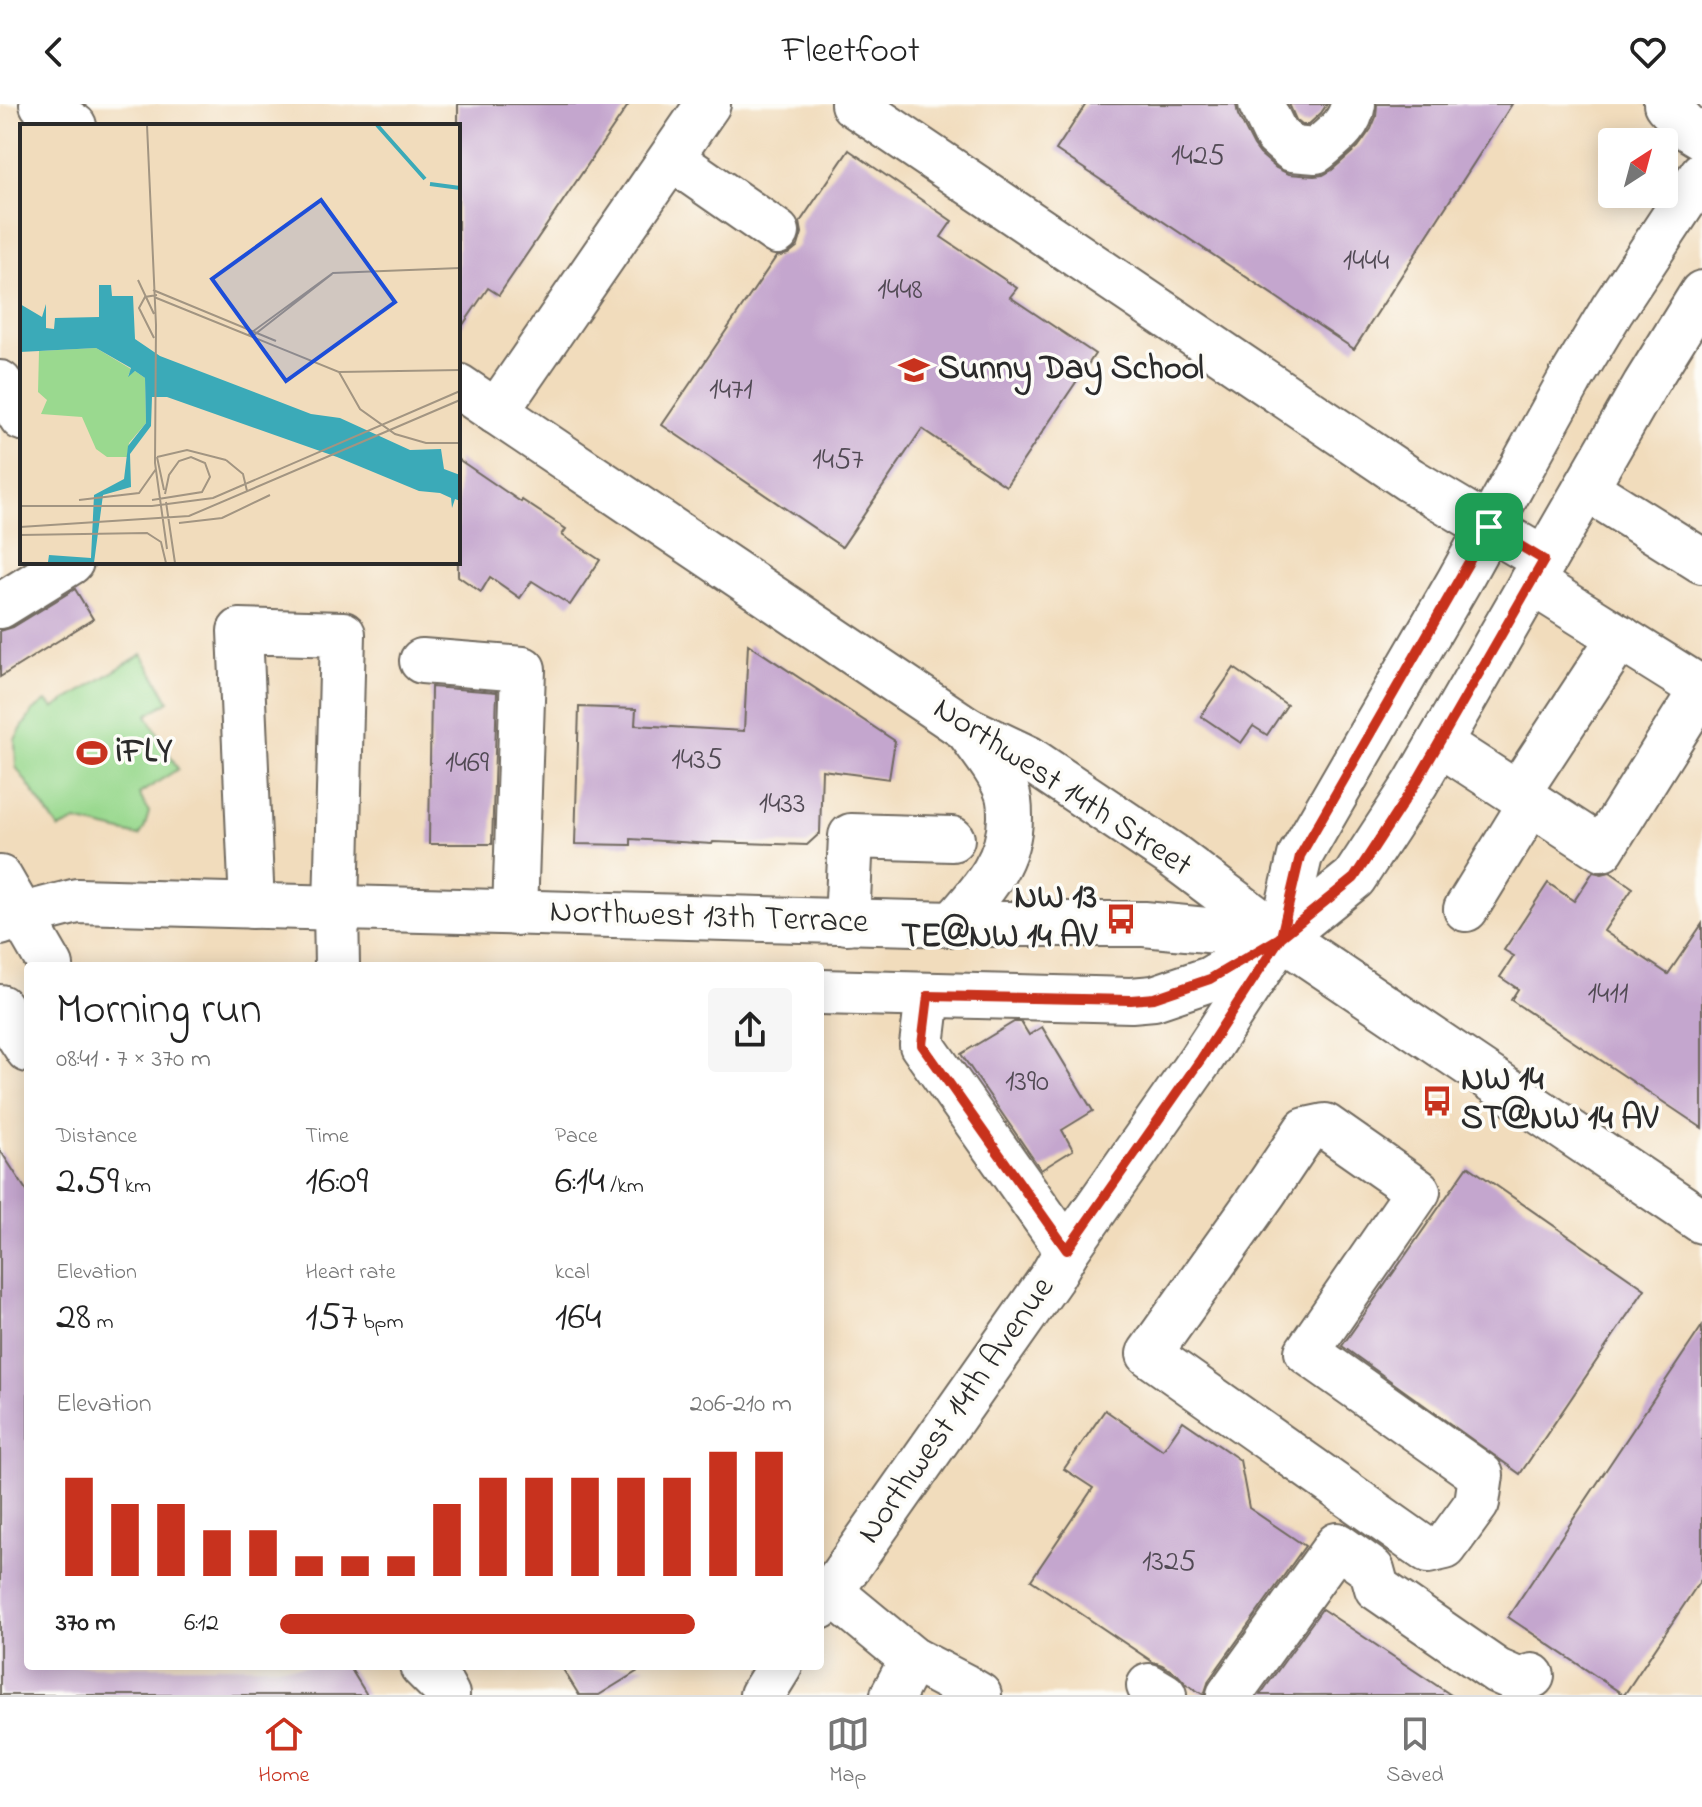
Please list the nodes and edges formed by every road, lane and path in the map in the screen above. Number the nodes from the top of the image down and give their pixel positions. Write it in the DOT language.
graph roads {
  1 [pos="708,104"];
  2 [pos="853,104"];
  3 [pos="1261,104"];
  4 [pos="1353,104"];
  5 [pos="1666,104"];
  6 [pos="1702,137"];
  7 [pos="672,159"];
  8 [pos="1702,174"];
  9 [pos="777,232"];
  10 [pos="1702,293"];
  11 [pos="0,383"];
  12 [pos="460,387"];
  13 [pos="496,412"];
  14 [pos="20,415"];
  15 [pos="1586,488"];
  16 [pos="1489,527"];
  17 [pos="1702,561"];
  18 [pos="68,564"];
  19 [pos="1538,571"];
  20 [pos="0,606"];
  21 [pos="1620,637"];
  22 [pos="422,661"];
  23 [pos="1702,689"];
  24 [pos="967,729"];
  25 [pos="1439,743"];
  26 [pos="1524,798"];
  27 [pos="952,839"];
  28 [pos="0,878"];
  29 [pos="252,906"];
  30 [pos="336,908"];
  31 [pos="1466,909"];
  32 [pos="515,913"];
  33 [pos="11,919"];
  34 [pos="847,922"];
  35 [pos="953,924"];
  36 [pos="1281,937"];
  37 [pos="48,962"];
  38 [pos="337,962"];
  39 [pos="24,988"];
  40 [pos="824,992"];
  41 [pos="0,993"];
  42 [pos="928,996"];
  43 [pos="0,1007"];
  44 [pos="24,1044"];
  45 [pos="1702,1221"];
  46 [pos="1067,1250"];
  47 [pos="1363,1505"];
  48 [pos="1337,1545"];
  49 [pos="825,1599"];
  50 [pos="778,1670"];
  51 [pos="903,1677"];
  52 [pos="1545,1686"];
  53 [pos="762,1695"];
  54 [pos="979,1695"];
  55 [pos="1229,1695"];
  1 -- 7 [label="street"];
  2 -- 16 [label="street"];
  3 -- 4 [label="street"];
  5 -- 6 [label="street"];
  7 -- 9 [label="street"];
  7 -- 13 [label="street"];
  8 -- 16 [label="street, Northwest 14th Avenue"];
  10 -- 15 [label="street, Northwest 14th Avenue"];
  11 -- 14 [label="street"];
  12 -- 13 [label="street, Northwest 14th Street"];
  13 -- 24 [label="street, Northwest 14th Street"];
  15 -- 17 [label="street"];
  15 -- 19 [label="street, Northwest 14th Avenue"];
  16 -- 19 [label="street"];
  16 -- 36 [label="street, Northwest 14th Avenue"];
  18 -- 20 [label="street"];
  19 -- 21 [label="street"];
  19 -- 25 [label="street, Northwest 14th Avenue"];
  21 -- 23 [label="street"];
  21 -- 26 [label="street"];
  22 -- 32 [label="street"];
  23 -- 26 [label="street"];
  24 -- 35 [label="street"];
  24 -- 36 [label="street, Northwest 14th Street"];
  25 -- 26 [label="street"];
  25 -- 36 [label="street, Northwest 14th Avenue"];
  26 -- 31 [label="street"];
  27 -- 34 [label="street"];
  28 -- 33 [label="street"];
  29 -- 30 [label="street, Northwest 13th Terrace"];
  29 -- 30 [label="street"];
  29 -- 33 [label="street, Northwest 13th Terrace"];
  30 -- 32 [label="street, Northwest 13th Terrace"];
  30 -- 38 [label="street"];
  32 -- 34 [label="street, Northwest 13th Terrace"];
  33 -- 37 [label="street"];
  34 -- 35 [label="street, Northwest 13th Terrace"];
  35 -- 36 [label="street, Northwest 13th Terrace"];
  36 -- 42 [label="street, Northwest 13th Terrace"];
  36 -- 45 [label="street, Northwest 14th Street"];
  36 -- 46 [label="street, Northwest 14th Avenue"];
  39 -- 41 [label="street"];
  40 -- 42 [label="street, Northwest 13th Terrace"];
  42 -- 46 [label="street"];
  43 -- 44 [label="street"];
  46 -- 49 [label="street, Northwest 14th Avenue"];
  47 -- 47 [label="street"];
  47 -- 48 [label="street"];
  48 -- 52 [label="street"];
  48 -- 55 [label="street"];
  49 -- 51 [label="street"];
  50 -- 53 [label="street"];
  51 -- 54 [label="street"];
}
